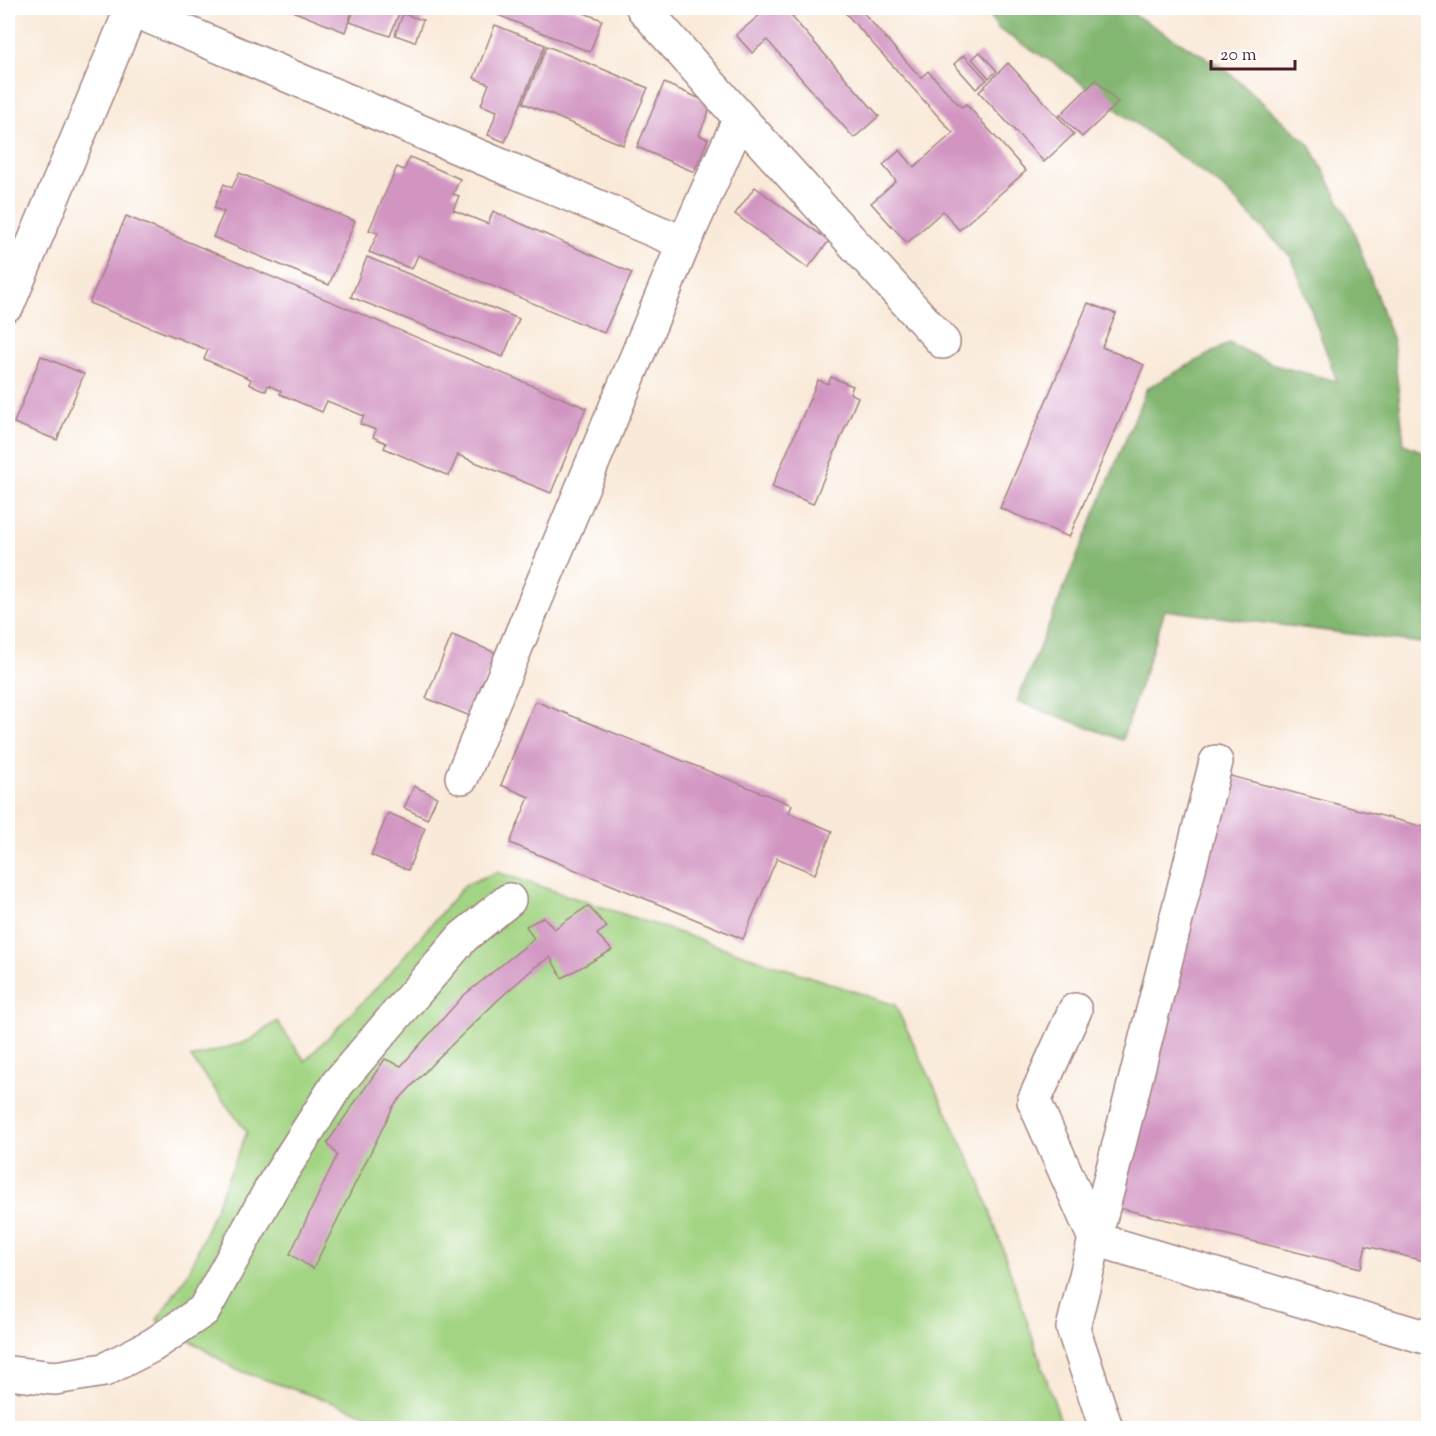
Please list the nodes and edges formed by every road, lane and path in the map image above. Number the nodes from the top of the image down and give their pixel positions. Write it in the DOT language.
graph roads {
  1 [pos="132,8"];
  2 [pos="643,8"];
  3 [pos="740,118"];
  4 [pos="684,243"];
  5 [pos="8,304"];
  6 [pos="943,342"];
  7 [pos="1216,762"];
  8 [pos="462,777"];
  9 [pos="509,900"];
  10 [pos="1075,1010"];
  11 [pos="1095,1239"];
  12 [pos="1428,1338"];
  13 [pos="8,1373"];
  14 [pos="1106,1428"];
  1 -- 4 [label="street"];
  1 -- 5 [label="street"];
  2 -- 3 [label="street"];
  3 -- 4 [label="street"];
  3 -- 6 [label="street"];
  4 -- 8 [label="street"];
  7 -- 11 [label="street"];
  9 -- 13 [label="street"];
  10 -- 11 [label="street"];
  11 -- 12 [label="street"];
  11 -- 14 [label="street"];
}
